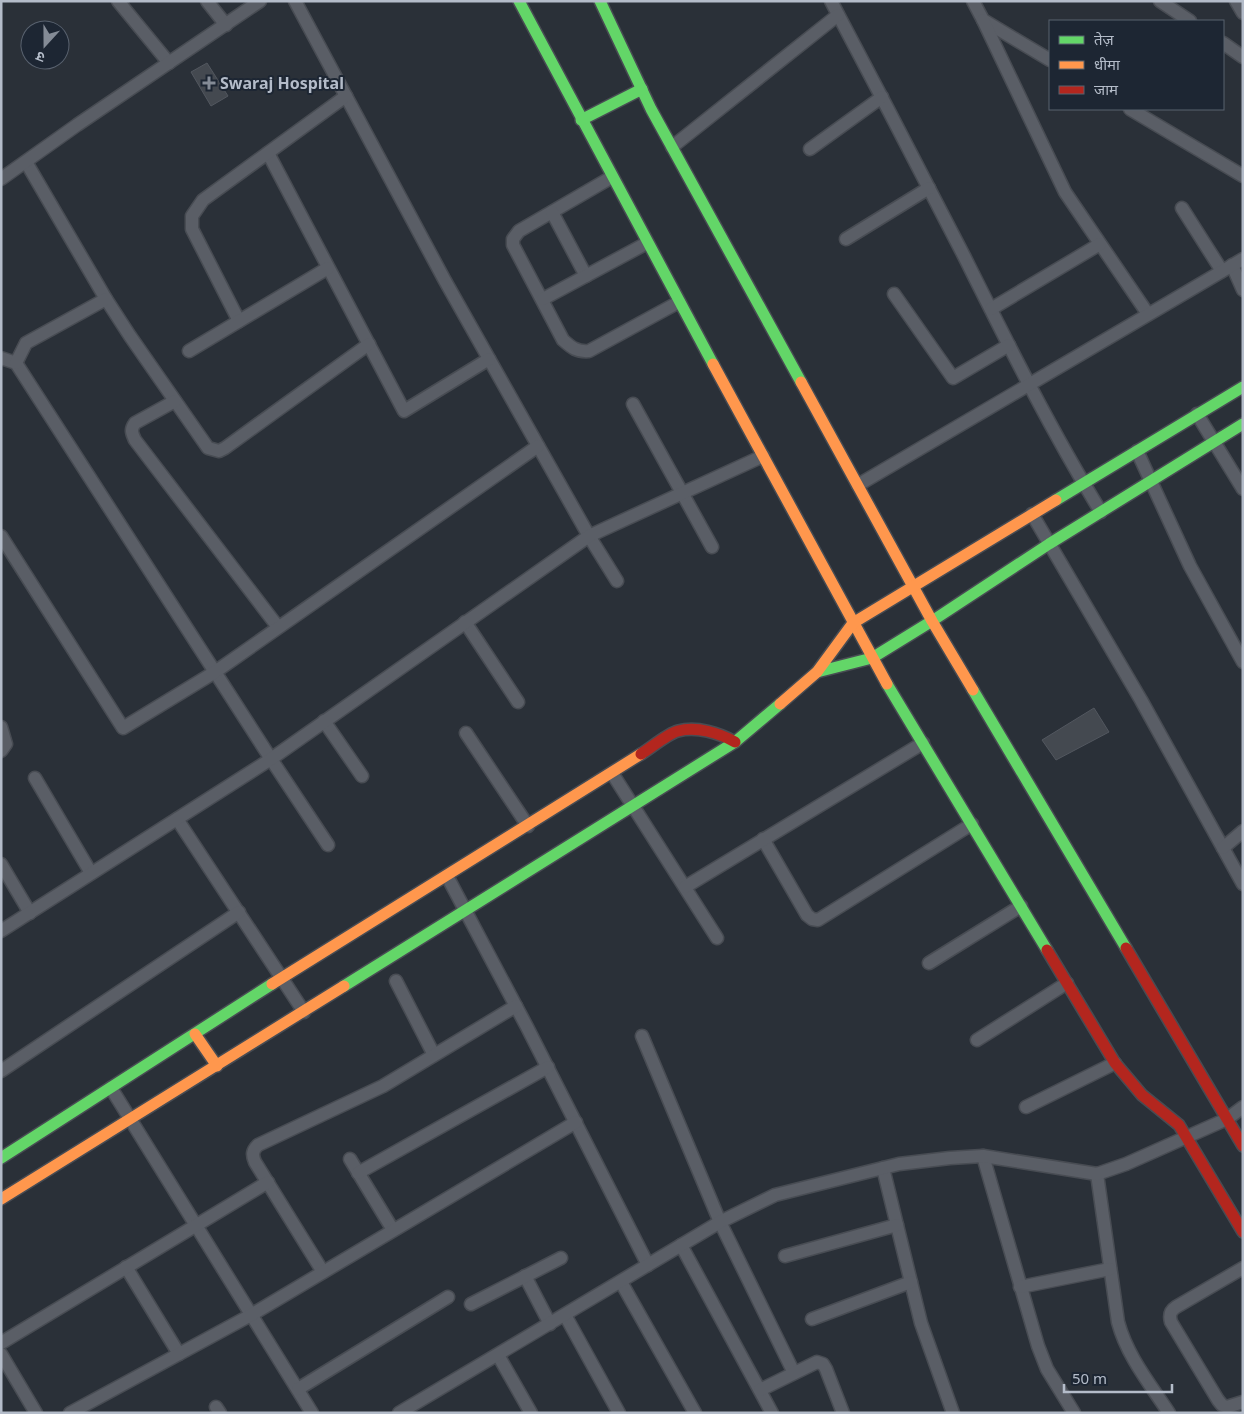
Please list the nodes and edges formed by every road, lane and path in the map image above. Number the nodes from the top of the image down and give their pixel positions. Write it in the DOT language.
graph roads {
  1 [pos="118,1"];
  2 [pos="207,1"];
  3 [pos="260,1"];
  4 [pos="295,1"];
  5 [pos="519,1"];
  6 [pos="600,1"];
  7 [pos="831,1"];
  8 [pos="973,1"];
  9 [pos="1160,1"];
  10 [pos="1236,1"];
  11 [pos="1243,13"];
  12 [pos="838,15"];
  13 [pos="983,20"];
  14 [pos="1188,20"];
  15 [pos="226,25"];
  16 [pos="1224,44"];
  17 [pos="1243,56"];
  18 [pos="1049,59"];
  19 [pos="169,63"];
  20 [pos="642,89"];
  21 [pos="346,96"];
  22 [pos="882,97"];
  23 [pos="1132,110"];
  24 [pos="581,120"];
  25 [pos="672,146"];
  26 [pos="810,149"];
  27 [pos="268,153"];
  28 [pos="26,162"];
  29 [pos="1243,176"];
  30 [pos="612,177"];
  31 [pos="1,180"];
  32 [pos="929,188"];
  33 [pos="1182,208"];
  34 [pos="552,212"];
  35 [pos="846,239"];
  36 [pos="647,243"];
  37 [pos="1100,244"];
  38 [pos="1232,265"];
  39 [pos="328,268"];
  40 [pos="586,276"];
  41 [pos="1243,290"];
  42 [pos="894,294"];
  43 [pos="106,299"];
  44 [pos="542,299"];
  45 [pos="679,302"];
  46 [pos="991,309"];
  47 [pos="1148,314"];
  48 [pos="239,321"];
  49 [pos="369,344"];
  50 [pos="1009,345"];
  51 [pos="189,351"];
  52 [pos="1,358"];
  53 [pos="489,359"];
  54 [pos="16,363"];
  55 [pos="1030,384"];
  56 [pos="1243,387"];
  57 [pos="175,401"];
  58 [pos="633,404"];
  59 [pos="1197,414"];
  60 [pos="1243,424"];
  61 [pos="1214,442"];
  62 [pos="538,446"];
  63 [pos="1137,451"];
  64 [pos="763,456"];
  65 [pos="1152,480"];
  66 [pos="1083,484"];
  67 [pos="858,486"];
  68 [pos="1243,489"];
  69 [pos="682,493"];
  70 [pos="1100,512"];
  71 [pos="1032,514"];
  72 [pos="1,536"];
  73 [pos="589,536"];
  74 [pos="1049,544"];
  75 [pos="712,547"];
  76 [pos="617,582"];
  77 [pos="913,586"];
  78 [pos="932,621"];
  79 [pos="465,622"];
  80 [pos="853,623"];
  81 [pos="278,628"];
  82 [pos="872,658"];
  83 [pos="1243,662"];
  84 [pos="215,672"];
  85 [pos="817,672"];
  86 [pos="518,702"];
  87 [pos="324,721"];
  88 [pos="1,727"];
  89 [pos="466,733"];
  90 [pos="735,742"];
  91 [pos="923,743"];
  92 [pos="1,751"];
  93 [pos="270,759"];
  94 [pos="612,773"];
  95 [pos="362,776"];
  96 [pos="35,778"];
  97 [pos="634,806"];
  98 [pos="177,818"];
  99 [pos="972,824"];
  100 [pos="528,826"];
  101 [pos="1243,831"];
  102 [pos="763,839"];
  103 [pos="328,845"];
  104 [pos="1223,848"];
  105 [pos="1,864"];
  106 [pos="92,874"];
  107 [pos="447,876"];
  108 [pos="1243,884"];
  109 [pos="685,887"];
  110 [pos="1021,906"];
  111 [pos="239,912"];
  112 [pos="465,912"];
  113 [pos="30,913"];
  114 [pos="1,931"];
  115 [pos="717,938"];
  116 [pos="929,963"];
  117 [pos="282,978"];
  118 [pos="396,981"];
  119 [pos="1067,983"];
  120 [pos="516,1006"];
  121 [pos="304,1012"];
  122 [pos="195,1034"];
  123 [pos="642,1036"];
  124 [pos="977,1040"];
  125 [pos="434,1055"];
  126 [pos="1115,1063"];
  127 [pos="217,1066"];
  128 [pos="548,1067"];
  129 [pos="1,1071"];
  130 [pos="111,1088"];
  131 [pos="1026,1107"];
  132 [pos="1243,1108"];
  133 [pos="131,1119"];
  134 [pos="1228,1119"];
  135 [pos="576,1122"];
  136 [pos="1186,1137"];
  137 [pos="1243,1146"];
  138 [pos="983,1156"];
  139 [pos="1,1158"];
  140 [pos="350,1159"];
  141 [pos="883,1168"];
  142 [pos="358,1173"];
  143 [pos="1097,1174"];
  144 [pos="268,1182"];
  145 [pos="1,1199"];
  146 [pos="720,1222"];
  147 [pos="196,1225"];
  148 [pos="897,1225"];
  149 [pos="393,1230"];
  150 [pos="1243,1232"];
  151 [pos="681,1246"];
  152 [pos="785,1256"];
  153 [pos="561,1258"];
  154 [pos="648,1265"];
  155 [pos="126,1267"];
  156 [pos="1243,1268"];
  157 [pos="1110,1269"];
  158 [pos="323,1272"];
  159 [pos="525,1276"];
  160 [pos="621,1282"];
  161 [pos="911,1282"];
  162 [pos="1020,1287"];
  163 [pos="448,1296"];
  164 [pos="471,1304"];
  165 [pos="251,1314"];
  166 [pos="565,1315"];
  167 [pos="812,1319"];
  168 [pos="550,1324"];
  169 [pos="1,1343"];
  170 [pos="1,1354"];
  171 [pos="179,1354"];
  172 [pos="498,1355"];
  173 [pos="794,1373"];
  174 [pos="298,1389"];
  175 [pos="760,1390"];
  176 [pos="1243,1402"];
  177 [pos="416,1409"];
  178 [pos="36,1413"];
  179 [pos="70,1413"];
  180 [pos="312,1413"];
  181 [pos="399,1413"];
  182 [pos="531,1413"];
  183 [pos="620,1413"];
  184 [pos="695,1413"];
  185 [pos="772,1413"];
  186 [pos="843,1413"];
  187 [pos="953,1413"];
  188 [pos="1074,1413"];
  189 [pos="1169,1413"];
  1 -- 19 [label="street"];
  2 -- 15 [label="street"];
  3 -- 15 [label="street"];
  4 -- 21 [label="street"];
  5 -- 24 [label="street"];
  6 -- 20 [label="street"];
  7 -- 12 [label="street"];
  8 -- 13 [label="street"];
  9 -- 14 [label="street"];
  10 -- 11 [label="street"];
  12 -- 22 [label="street"];
  12 -- 25 [label="street"];
  13 -- 18 [label="street"];
  13 -- 37 [label="street"];
  15 -- 19 [label="street"];
  16 -- 17 [label="street"];
  19 -- 28 [label="street"];
  20 -- 24 [label="street"];
  20 -- 25 [label="street"];
  21 -- 27 [label="street"];
  21 -- 53 [label="street"];
  22 -- 26 [label="street"];
  22 -- 32 [label="street"];
  23 -- 29 [label="street"];
  24 -- 30 [label="street"];
  25 -- 67 [label="street"];
  27 -- 39 [label="street"];
  27 -- 48 [label="street"];
  28 -- 31 [label="street"];
  28 -- 43 [label="street"];
  30 -- 34 [label="street"];
  30 -- 36 [label="street"];
  32 -- 35 [label="street"];
  32 -- 46 [label="street"];
  33 -- 38 [label="street"];
  34 -- 40 [label="street"];
  34 -- 44 [label="street"];
  36 -- 40 [label="street"];
  36 -- 45 [label="street"];
  37 -- 46 [label="street"];
  37 -- 47 [label="street"];
  38 -- 41 [label="street"];
  38 -- 47 [label="street"];
  39 -- 48 [label="street"];
  39 -- 49 [label="street"];
  40 -- 44 [label="street"];
  42 -- 50 [label="street"];
  43 -- 54 [label="street"];
  43 -- 57 [label="street"];
  44 -- 45 [label="street"];
  45 -- 64 [label="street"];
  46 -- 50 [label="street"];
  47 -- 55 [label="street"];
  48 -- 51 [label="street"];
  49 -- 53 [label="street"];
  49 -- 57 [label="street"];
  50 -- 55 [label="street"];
  52 -- 54 [label="street"];
  53 -- 62 [label="street"];
  54 -- 84 [label="street"];
  55 -- 66 [label="street"];
  55 -- 67 [label="street"];
  56 -- 59 [label="street"];
  57 -- 81 [label="street"];
  58 -- 69 [label="street"];
  59 -- 61 [label="street"];
  59 -- 63 [label="street"];
  60 -- 61 [label="street"];
  61 -- 65 [label="street"];
  61 -- 68 [label="street"];
  62 -- 73 [label="street"];
  62 -- 81 [label="street"];
  63 -- 65 [label="street"];
  63 -- 66 [label="street"];
  64 -- 69 [label="street"];
  64 -- 80 [label="street"];
  65 -- 70 [label="street"];
  65 -- 83 [label="street"];
  66 -- 70 [label="street"];
  66 -- 71 [label="street"];
  67 -- 77 [label="street"];
  69 -- 73 [label="street"];
  69 -- 75 [label="street"];
  70 -- 74 [label="street"];
  71 -- 74 [label="street"];
  71 -- 77 [label="street"];
  72 -- 84 [label="street"];
  73 -- 76 [label="street"];
  73 -- 79 [label="street"];
  74 -- 78 [label="street"];
  74 -- 104 [label="street"];
  77 -- 78 [label="street"];
  77 -- 80 [label="street"];
  78 -- 82 [label="street"];
  78 -- 134 [label="street"];
  79 -- 86 [label="street"];
  79 -- 87 [label="street"];
  80 -- 82 [label="street"];
  80 -- 85 [label="street"];
  81 -- 84 [label="street"];
  82 -- 85 [label="street"];
  82 -- 91 [label="street"];
  84 -- 93 [label="street"];
  85 -- 90 [label="street"];
  87 -- 93 [label="street"];
  87 -- 95 [label="street"];
  88 -- 92 [label="street"];
  89 -- 100 [label="street"];
  90 -- 94 [label="street"];
  90 -- 97 [label="street"];
  91 -- 99 [label="street"];
  91 -- 102 [label="street"];
  93 -- 98 [label="street"];
  93 -- 103 [label="street"];
  94 -- 97 [label="street"];
  94 -- 100 [label="street"];
  96 -- 106 [label="street"];
  97 -- 109 [label="street"];
  97 -- 112 [label="street"];
  98 -- 106 [label="street"];
  98 -- 111 [label="street"];
  99 -- 102 [label="street"];
  99 -- 110 [label="street"];
  100 -- 107 [label="street"];
  101 -- 104 [label="street"];
  102 -- 109 [label="street"];
  104 -- 108 [label="street"];
  105 -- 113 [label="street"];
  106 -- 113 [label="street"];
  107 -- 112 [label="street"];
  107 -- 117 [label="street"];
  109 -- 115 [label="street"];
  110 -- 116 [label="street"];
  110 -- 119 [label="street"];
  111 -- 117 [label="street"];
  111 -- 129 [label="street"];
  112 -- 120 [label="street"];
  112 -- 121 [label="street"];
  113 -- 114 [label="street"];
  117 -- 121 [label="street"];
  117 -- 122 [label="street"];
  118 -- 125 [label="street"];
  119 -- 124 [label="street"];
  119 -- 126 [label="street"];
  120 -- 125 [label="street"];
  120 -- 128 [label="street"];
  121 -- 127 [label="street"];
  122 -- 127 [label="street"];
  122 -- 130 [label="street"];
  123 -- 146 [label="street"];
  125 -- 144 [label="street"];
  126 -- 131 [label="street"];
  126 -- 136 [label="street"];
  127 -- 133 [label="street"];
  128 -- 135 [label="street"];
  128 -- 142 [label="street"];
  130 -- 133 [label="street"];
  130 -- 139 [label="street"];
  132 -- 134 [label="street"];
  133 -- 145 [label="street"];
  133 -- 147 [label="street"];
  134 -- 136 [label="street"];
  134 -- 137 [label="street"];
  135 -- 149 [label="street"];
  135 -- 154 [label="street"];
  136 -- 143 [label="street"];
  136 -- 150 [label="street"];
  138 -- 141 [label="street"];
  138 -- 143 [label="street"];
  138 -- 162 [label="street"];
  140 -- 142 [label="street"];
  141 -- 146 [label="street"];
  141 -- 148 [label="street"];
  142 -- 149 [label="street"];
  143 -- 157 [label="street"];
  144 -- 147 [label="street"];
  144 -- 158 [label="street"];
  146 -- 151 [label="street"];
  146 -- 173 [label="street"];
  147 -- 155 [label="street"];
  147 -- 165 [label="street"];
  148 -- 152 [label="street"];
  148 -- 161 [label="street"];
  149 -- 158 [label="street"];
  151 -- 154 [label="street"];
  151 -- 175 [label="street"];
  153 -- 159 [label="street"];
  154 -- 160 [label="street"];
  155 -- 169 [label="street"];
  155 -- 171 [label="street"];
  156 -- 176 [label="street"];
  157 -- 162 [label="street"];
  157 -- 189 [label="street"];
  158 -- 165 [label="street"];
  159 -- 164 [label="street"];
  159 -- 168 [label="street"];
  160 -- 166 [label="street"];
  160 -- 184 [label="street"];
  161 -- 167 [label="street"];
  161 -- 187 [label="street"];
  162 -- 188 [label="street"];
  163 -- 174 [label="street"];
  165 -- 171 [label="street"];
  165 -- 174 [label="street"];
  166 -- 168 [label="street"];
  166 -- 183 [label="street"];
  168 -- 172 [label="street"];
  170 -- 178 [label="street"];
  171 -- 179 [label="street"];
  172 -- 177 [label="street"];
  172 -- 182 [label="street"];
  173 -- 175 [label="street"];
  173 -- 186 [label="street"];
  174 -- 180 [label="street"];
  175 -- 185 [label="street"];
  177 -- 181 [label="street"];
}
